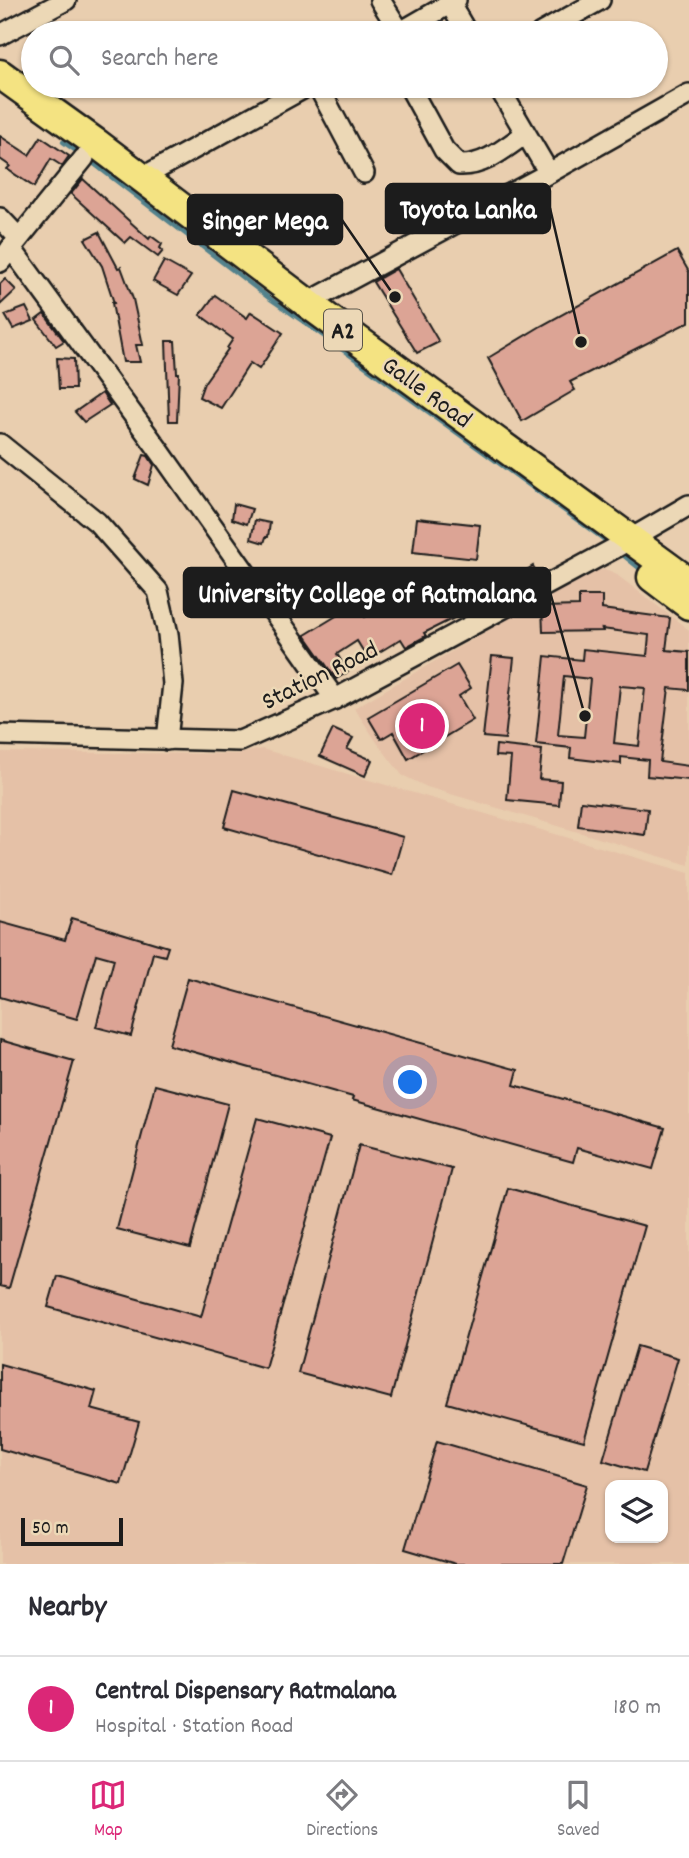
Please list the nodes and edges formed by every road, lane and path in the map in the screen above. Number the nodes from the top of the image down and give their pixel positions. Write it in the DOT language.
graph roads {
  1 [pos="66,0"];
  2 [pos="380,0"];
  3 [pos="600,0"];
  4 [pos="453,2"];
  5 [pos="26,21"];
  6 [pos="392,21"];
  7 [pos="420,21"];
  8 [pos="462,21"];
  9 [pos="562,21"];
  10 [pos="21,24"];
  11 [pos="0,35"];
  12 [pos="0,74"];
  13 [pos="21,89"];
  14 [pos="689,94"];
  15 [pos="0,97"];
  16 [pos="33,98"];
  17 [pos="286,98"];
  18 [pos="324,98"];
  19 [pos="416,98"];
  20 [pos="505,98"];
  21 [pos="525,134"];
  22 [pos="84,158"];
  23 [pos="364,173"];
  24 [pos="549,173"];
  25 [pos="141,178"];
  26 [pos="0,218"];
  27 [pos="10,249"];
  28 [pos="307,303"];
  29 [pos="0,444"];
  30 [pos="689,505"];
  31 [pos="623,543"];
  32 [pos="689,582"];
  33 [pos="689,605"];
  34 [pos="335,699"];
  35 [pos="0,735"];
  36 [pos="167,740"];
  1 -- 5 [label="street"];
  2 -- 6 [label="street"];
  3 -- 9 [label="street"];
  4 -- 7 [label="street"];
  4 -- 8 [label="street"];
  10 -- 11 [label="street"];
  12 -- 13 [label="highway, Galle Road / A2"];
  14 -- 24 [label="street"];
  15 -- 22 [label="highway, Galle Road / A2"];
  16 -- 25 [label="highway, Galle Road / A2"];
  17 -- 25 [label="street"];
  18 -- 23 [label="street"];
  19 -- 21 [label="street"];
  20 -- 21 [label="street"];
  21 -- 24 [label="street"];
  22 -- 27 [label="street"];
  22 -- 31 [label="highway, Galle Road / A2"];
  24 -- 28 [label="street"];
  25 -- 28 [label="highway, Galle Road / A2"];
  26 -- 27 [label="street"];
  27 -- 34 [label="street"];
  28 -- 31 [label="highway, Galle Road / A2"];
  29 -- 36 [label="street"];
  30 -- 31 [label="street, Station Road"];
  31 -- 32 [label="highway, Galle Road / A2"];
  31 -- 33 [label="highway, Galle Road / A2"];
  31 -- 34 [label="street, Station Road"];
  34 -- 36 [label="street, Station Road"];
  35 -- 36 [label="street, Station Road"];
}
